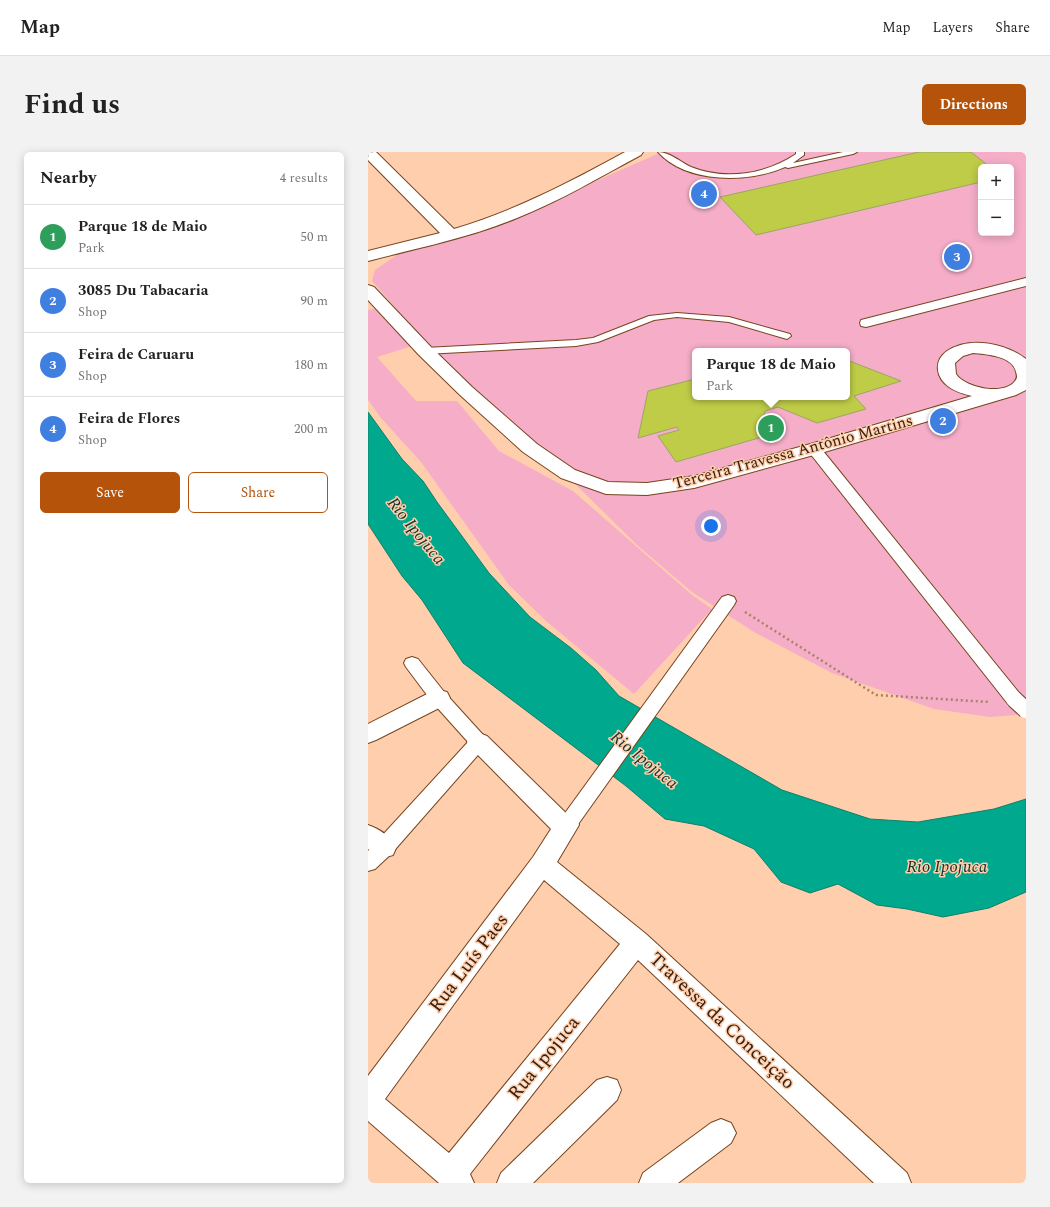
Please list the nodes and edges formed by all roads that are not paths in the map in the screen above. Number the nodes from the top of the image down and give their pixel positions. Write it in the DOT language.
graph roads {
  1 [pos="368,152"];
  2 [pos="636,152"];
  3 [pos="662,152"];
  4 [pos="800,152"];
  5 [pos="853,152"];
  6 [pos="776,168"];
  7 [pos="451,235"];
  8 [pos="368,256"];
  9 [pos="1026,282"];
  10 [pos="368,290"];
  11 [pos="866,323"];
  12 [pos="787,336"];
  13 [pos="425,351"];
  14 [pos="1002,393"];
  15 [pos="814,449"];
  16 [pos="728,601"];
  17 [pos="412,663"];
  18 [pos="439,698"];
  19 [pos="1020,704"];
  20 [pos="368,734"];
  21 [pos="479,742"];
  22 [pos="566,826"];
  23 [pos="374,849"];
  24 [pos="542,864"];
  25 [pos="637,942"];
  26 [pos="607,1090"];
  27 [pos="368,1099"];
  28 [pos="368,1102"];
  29 [pos="721,1133"];
  30 [pos="455,1178"];
  31 [pos="512,1183"];
  32 [pos="654,1183"];
  33 [pos="896,1183"];
  1 -- 7 [label="street"];
  2 -- 7 [label="street"];
  3 -- 6 [label="lane"];
  4 -- 6 [label="lane"];
  5 -- 6 [label="lane"];
  7 -- 8 [label="street"];
  9 -- 11 [label="street"];
  10 -- 13 [label="street, Terceira Travessa Antônio Martins"];
  12 -- 13 [label="lane"];
  13 -- 15 [label="street, Terceira Travessa Antônio Martins"];
  14 -- 15 [label="street, Terceira Travessa Antônio Martins"];
  15 -- 19 [label="street"];
  16 -- 22 [label="street"];
  17 -- 18 [label="street"];
  18 -- 20 [label="street"];
  18 -- 21 [label="street"];
  21 -- 22 [label="street"];
  21 -- 23 [label="street"];
  22 -- 24 [label="street, Rua Luís Paes"];
  24 -- 25 [label="street, Travessa da Conceição"];
  24 -- 27 [label="street, Rua Luís Paes"];
  25 -- 30 [label="street, Rua Ipojuca"];
  25 -- 33 [label="street, Travessa da Conceição"];
  26 -- 31 [label="street"];
  28 -- 30 [label="street"];
  29 -- 32 [label="street"];
}
